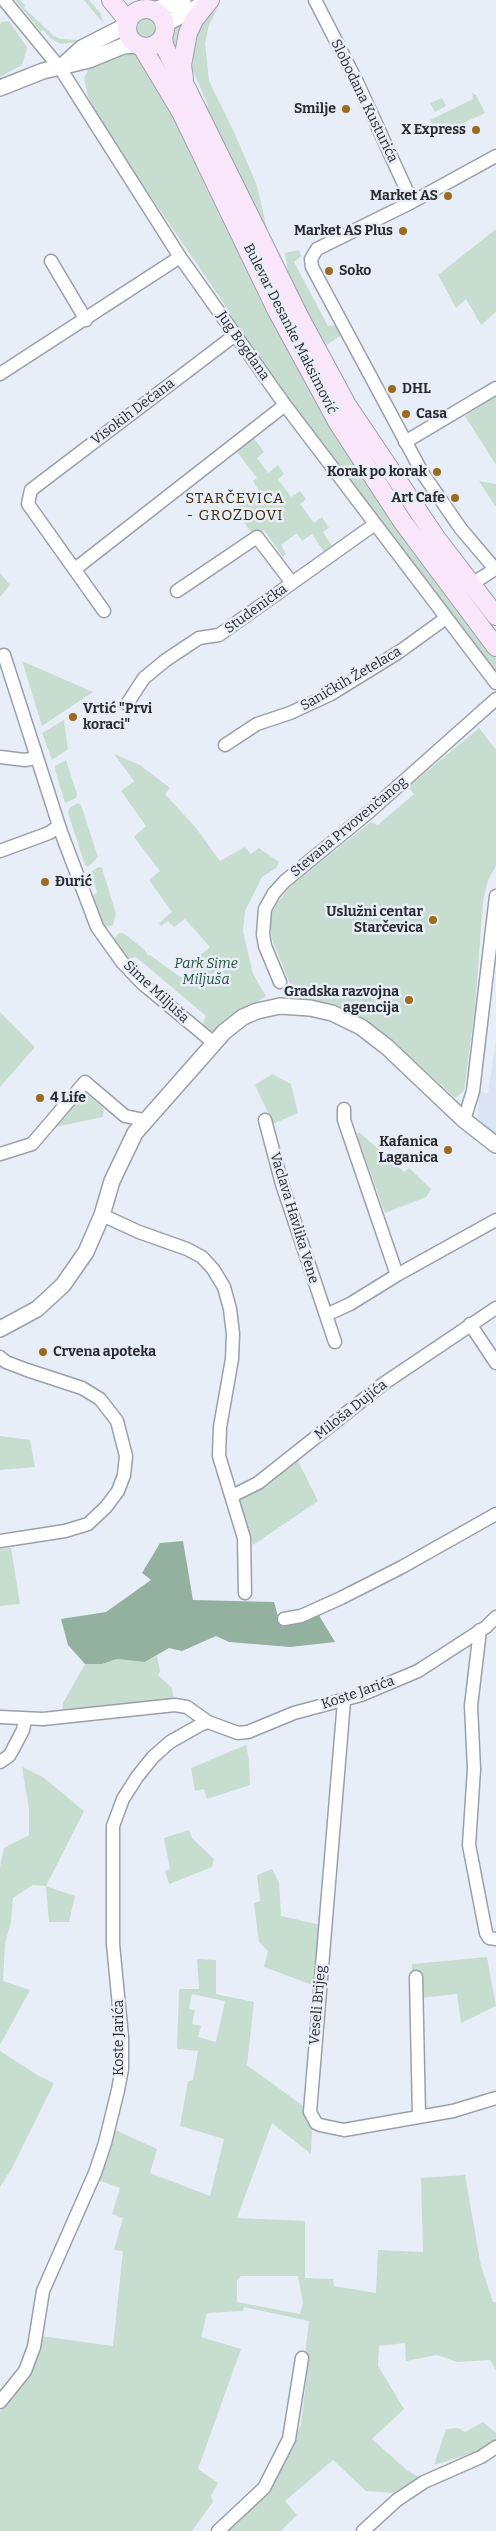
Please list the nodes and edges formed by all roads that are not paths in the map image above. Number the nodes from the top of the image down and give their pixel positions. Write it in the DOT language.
graph roads {
  1 [pos="4,0"];
  2 [pos="111,0"];
  3 [pos="183,0"];
  4 [pos="211,0"];
  5 [pos="314,0"];
  6 [pos="152,16"];
  7 [pos="127,23"];
  8 [pos="140,46"];
  9 [pos="60,68"];
  10 [pos="0,88"];
  11 [pos="187,89"];
  12 [pos="496,156"];
  13 [pos="412,202"];
  14 [pos="180,257"];
  15 [pos="51,261"];
  16 [pos="86,320"];
  17 [pos="235,335"];
  18 [pos="0,374"];
  19 [pos="496,388"];
  20 [pos="285,405"];
  21 [pos="405,442"];
  22 [pos="375,524"];
  23 [pos="75,568"];
  24 [pos="292,583"];
  25 [pos="472,584"];
  26 [pos="177,591"];
  27 [pos="104,611"];
  28 [pos="496,616"];
  29 [pos="446,618"];
  30 [pos="496,647"];
  31 [pos="4,655"];
  32 [pos="496,683"];
  33 [pos="496,699"];
  34 [pos="127,704"];
  35 [pos="225,745"];
  36 [pos="0,757"];
  37 [pos="36,758"];
  38 [pos="59,826"];
  39 [pos="0,851"];
  40 [pos="496,896"];
  41 [pos="280,982"];
  42 [pos="214,1043"];
  43 [pos="344,1109"];
  44 [pos="144,1120"];
  45 [pos="265,1120"];
  46 [pos="464,1120"];
  47 [pos="496,1145"];
  48 [pos="0,1154"];
  49 [pos="102,1215"];
  50 [pos="496,1220"];
  51 [pos="397,1275"];
  52 [pos="496,1308"];
  53 [pos="326,1315"];
  54 [pos="470,1324"];
  55 [pos="0,1329"];
  56 [pos="335,1342"];
  57 [pos="2,1360"];
  58 [pos="496,1363"];
  59 [pos="232,1496"];
  60 [pos="496,1514"];
  61 [pos="0,1541"];
  62 [pos="245,1593"];
  63 [pos="496,1618"];
  64 [pos="284,1619"];
  65 [pos="480,1630"];
  66 [pos="344,1701"];
  67 [pos="0,1717"];
  68 [pos="26,1720"];
  69 [pos="208,1722"];
  70 [pos="0,1762"];
  71 [pos="496,1939"];
  72 [pos="416,1977"];
  73 [pos="496,2098"];
  74 [pos="419,2116"];
  75 [pos="302,2358"];
  76 [pos="0,2402"];
  77 [pos="496,2447"];
  78 [pos="218,2531"];
  79 [pos="363,2531"];
  1 -- 9 [label="street, Jug Bogdana"];
  2 -- 7 [label="main road, Bulevar Desanke Maksimović"];
  3 -- 6 [label="street"];
  4 -- 6 [label="street"];
  4 -- 11 [label="main road"];
  5 -- 13 [label="street, Slobodana Kusturića"];
  6 -- 7 [label="main road"];
  6 -- 8 [label="main road"];
  6 -- 11 [label="main road, Bulevar Desanke Maksimović"];
  7 -- 8 [label="main road, Bulevar Desanke Maksimović"];
  7 -- 9 [label="street"];
  8 -- 9 [label="street"];
  8 -- 30 [label="main road, Bulevar Desanke Maksimović"];
  9 -- 10 [label="street"];
  9 -- 14 [label="street, Jug Bogdana"];
  11 -- 25 [label="main road, Bulevar Desanke Maksimović"];
  12 -- 13 [label="street"];
  13 -- 21 [label="street"];
  14 -- 16 [label="street"];
  14 -- 17 [label="street, Jug Bogdana"];
  15 -- 16 [label="street"];
  16 -- 18 [label="street"];
  17 -- 20 [label="street, Jug Bogdana"];
  17 -- 23 [label="street, Visokih Dečana"];
  19 -- 21 [label="street"];
  20 -- 22 [label="street, Jug Bogdana"];
  20 -- 23 [label="street"];
  21 -- 25 [label="street"];
  22 -- 24 [label="street, Studenička"];
  22 -- 29 [label="street, Jug Bogdana"];
  23 -- 27 [label="street"];
  24 -- 26 [label="street, Studenička"];
  24 -- 34 [label="street, Studenička"];
  25 -- 28 [label="main road, Bulevar Desanke Maksimović"];
  29 -- 32 [label="street, Jug Bogdana"];
  29 -- 35 [label="street, Saničkih Žetelaca"];
  31 -- 37 [label="street, Sime Miljuša"];
  33 -- 41 [label="street, Stevana Prvovenčanog"];
  36 -- 37 [label="street"];
  37 -- 38 [label="street, Sime Miljuša"];
  38 -- 39 [label="street"];
  38 -- 42 [label="street, Sime Miljuša"];
  40 -- 46 [label="street"];
  42 -- 44 [label="street"];
  42 -- 46 [label="street"];
  43 -- 51 [label="street"];
  44 -- 48 [label="street"];
  44 -- 49 [label="street"];
  45 -- 53 [label="street, Vaclava Havlika Vene"];
  46 -- 47 [label="street"];
  49 -- 55 [label="street"];
  49 -- 59 [label="street"];
  50 -- 51 [label="street"];
  51 -- 53 [label="street"];
  52 -- 54 [label="street, Miloša Dujića"];
  53 -- 56 [label="street, Vaclava Havlika Vene"];
  54 -- 58 [label="street"];
  54 -- 59 [label="street, Miloša Dujića"];
  57 -- 61 [label="street"];
  59 -- 62 [label="street"];
  60 -- 64 [label="street"];
  63 -- 65 [label="street, Koste Jarića"];
  65 -- 66 [label="street, Koste Jarića"];
  65 -- 71 [label="street"];
  66 -- 69 [label="street, Koste Jarića"];
  66 -- 74 [label="street, Veseli Brijeg"];
  67 -- 68 [label="street, Koste Jarića"];
  68 -- 69 [label="street, Koste Jarića"];
  68 -- 70 [label="street"];
  69 -- 76 [label="street, Koste Jarića"];
  72 -- 74 [label="street"];
  73 -- 74 [label="street, Veseli Brijeg"];
  75 -- 78 [label="street"];
  77 -- 79 [label="street"];
}
